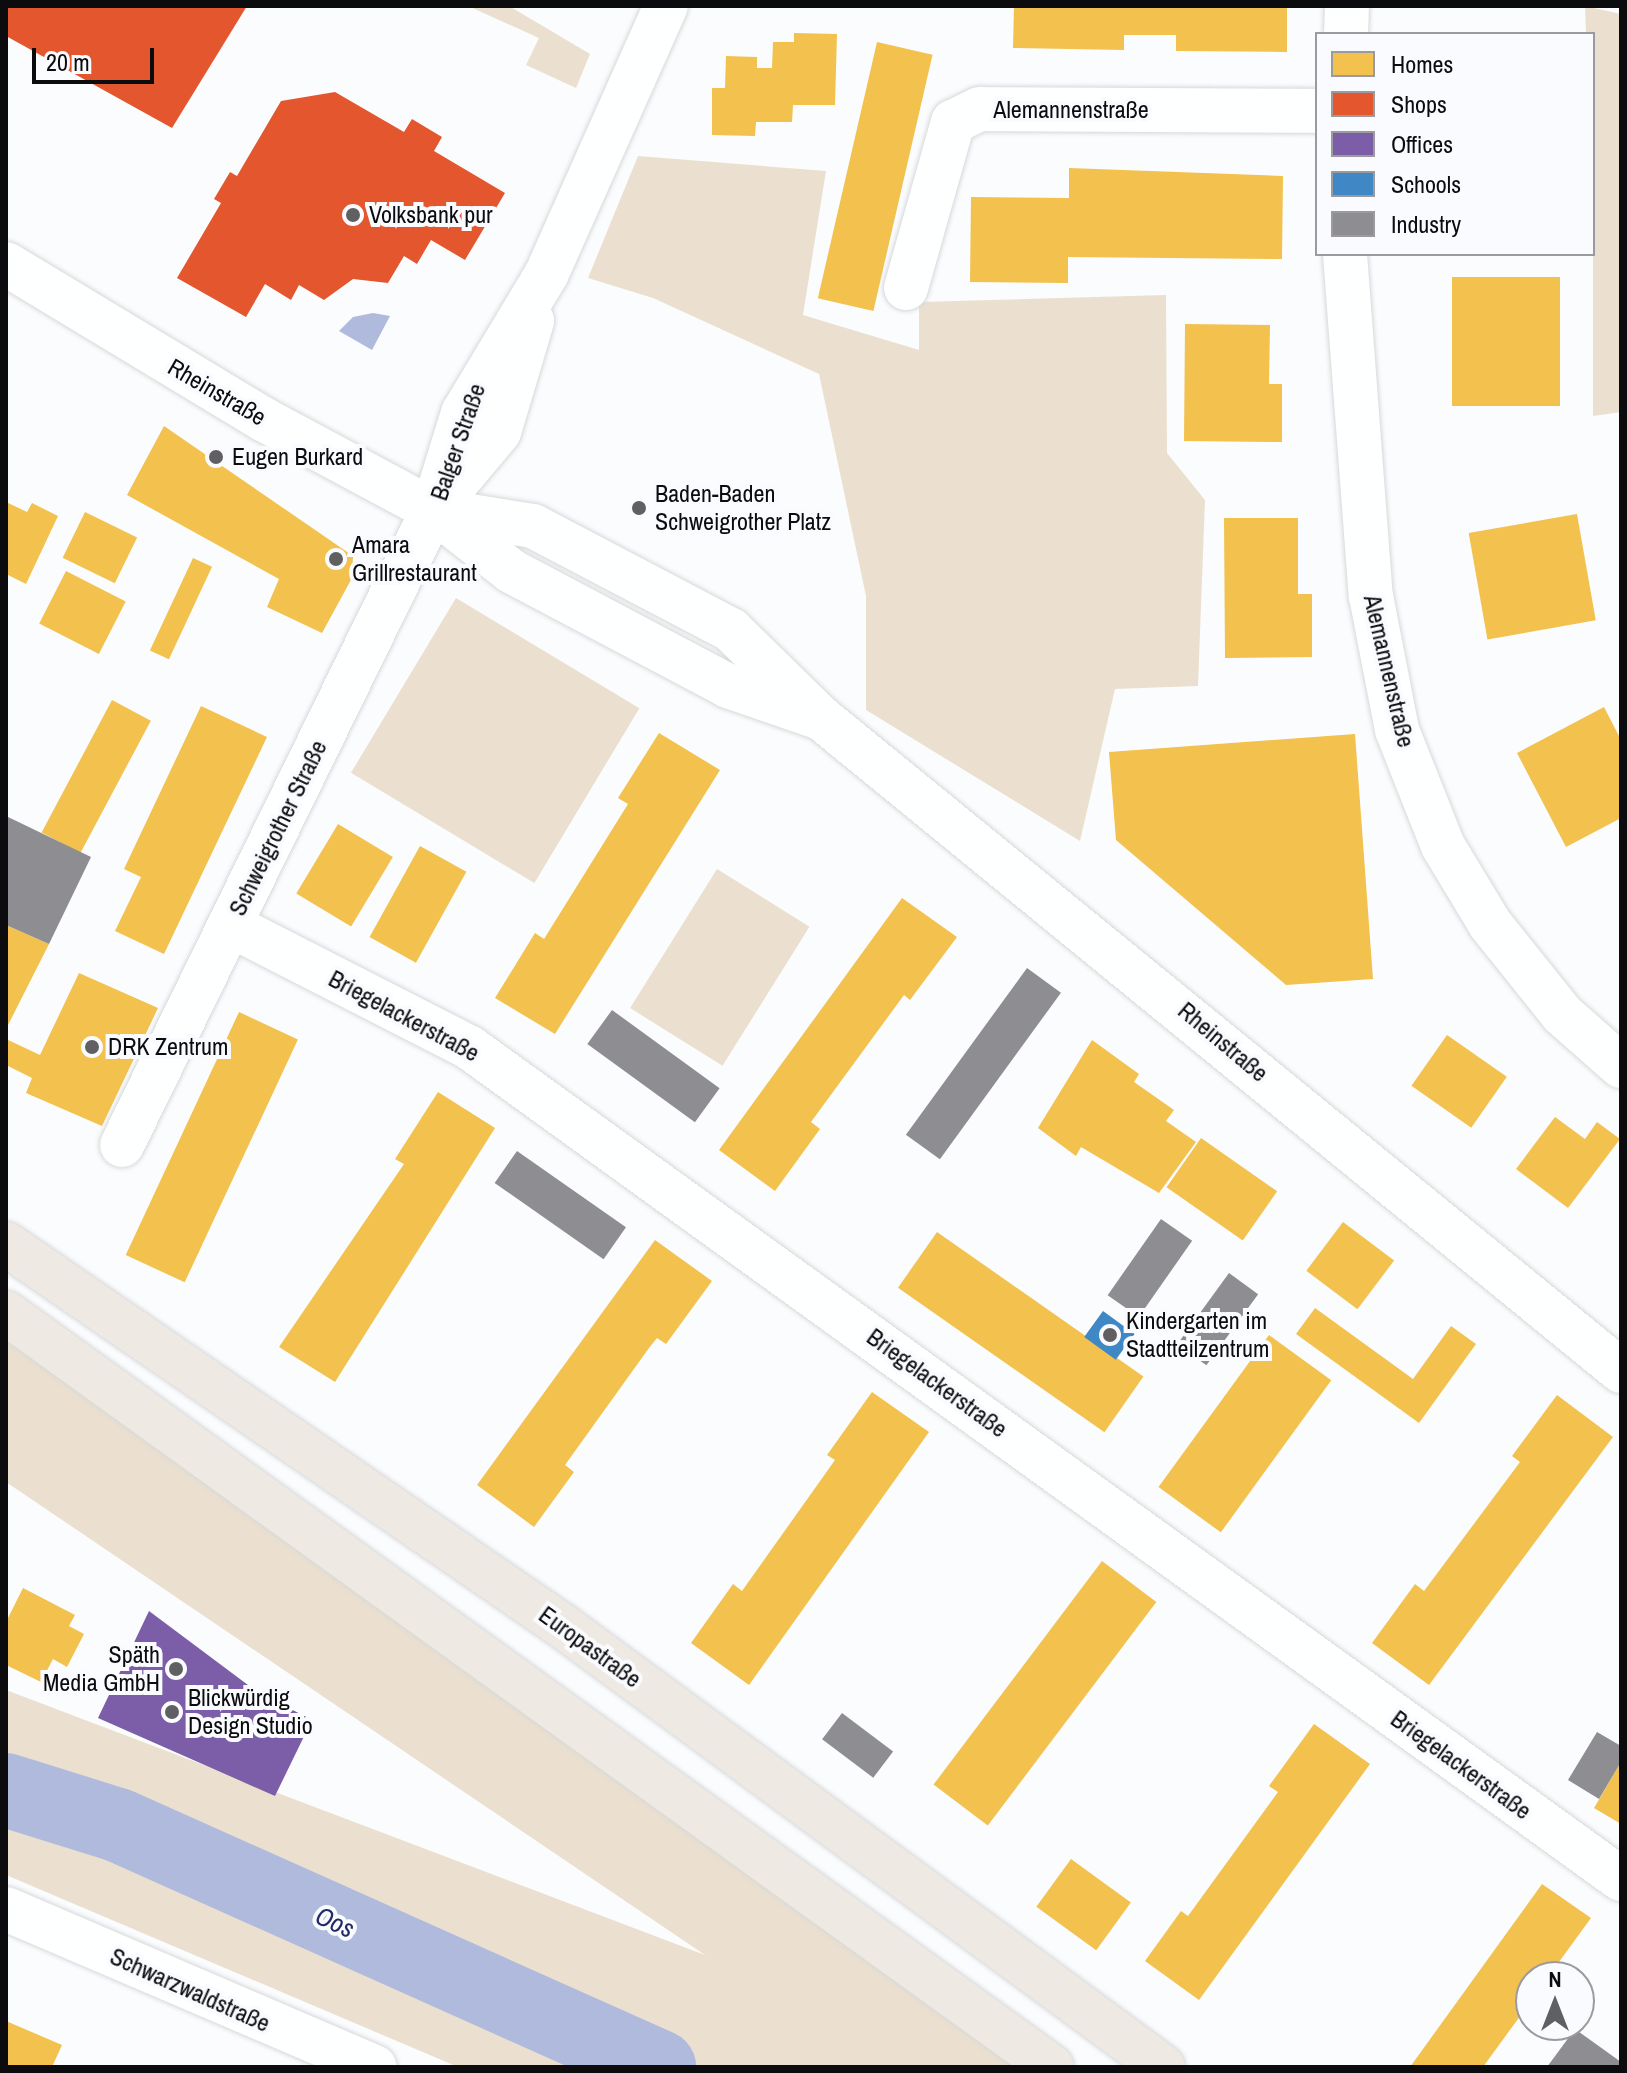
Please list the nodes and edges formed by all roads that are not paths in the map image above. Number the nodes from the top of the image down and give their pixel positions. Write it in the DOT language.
graph roads {
  1 [pos="666,6"];
  2 [pos="1347,6"];
  3 [pos="1346,32"];
  4 [pos="1315,111"];
  5 [pos="1345,256"];
  6 [pos="6,264"];
  7 [pos="906,288"];
  8 [pos="433,510"];
  9 [pos="230,925"];
  10 [pos="1621,1066"];
  11 [pos="122,1145"];
  12 [pos="6,1244"];
  13 [pos="6,1313"];
  14 [pos="1621,1371"];
  15 [pos="1621,1879"];
  16 [pos="6,1909"];
  17 [pos="375,2067"];
  18 [pos="1052,2067"];
  19 [pos="1163,2067"];
  1 -- 8 [label="street, Balger Straße"];
  2 -- 3 [label="street"];
  4 -- 7 [label="street, Alemannenstraße"];
  5 -- 10 [label="street, Alemannenstraße"];
  6 -- 8 [label="street, Rheinstraße"];
  8 -- 9 [label="street, Schweigrother Straße"];
  8 -- 14 [label="street, Rheinstraße"];
  9 -- 11 [label="street, Schweigrother Straße"];
  9 -- 15 [label="street, Briegelackerstraße"];
  12 -- 19 [label="main road, Europastraße"];
  13 -- 18 [label="main road"];
  16 -- 17 [label="street, Schwarzwaldstraße"];
}
